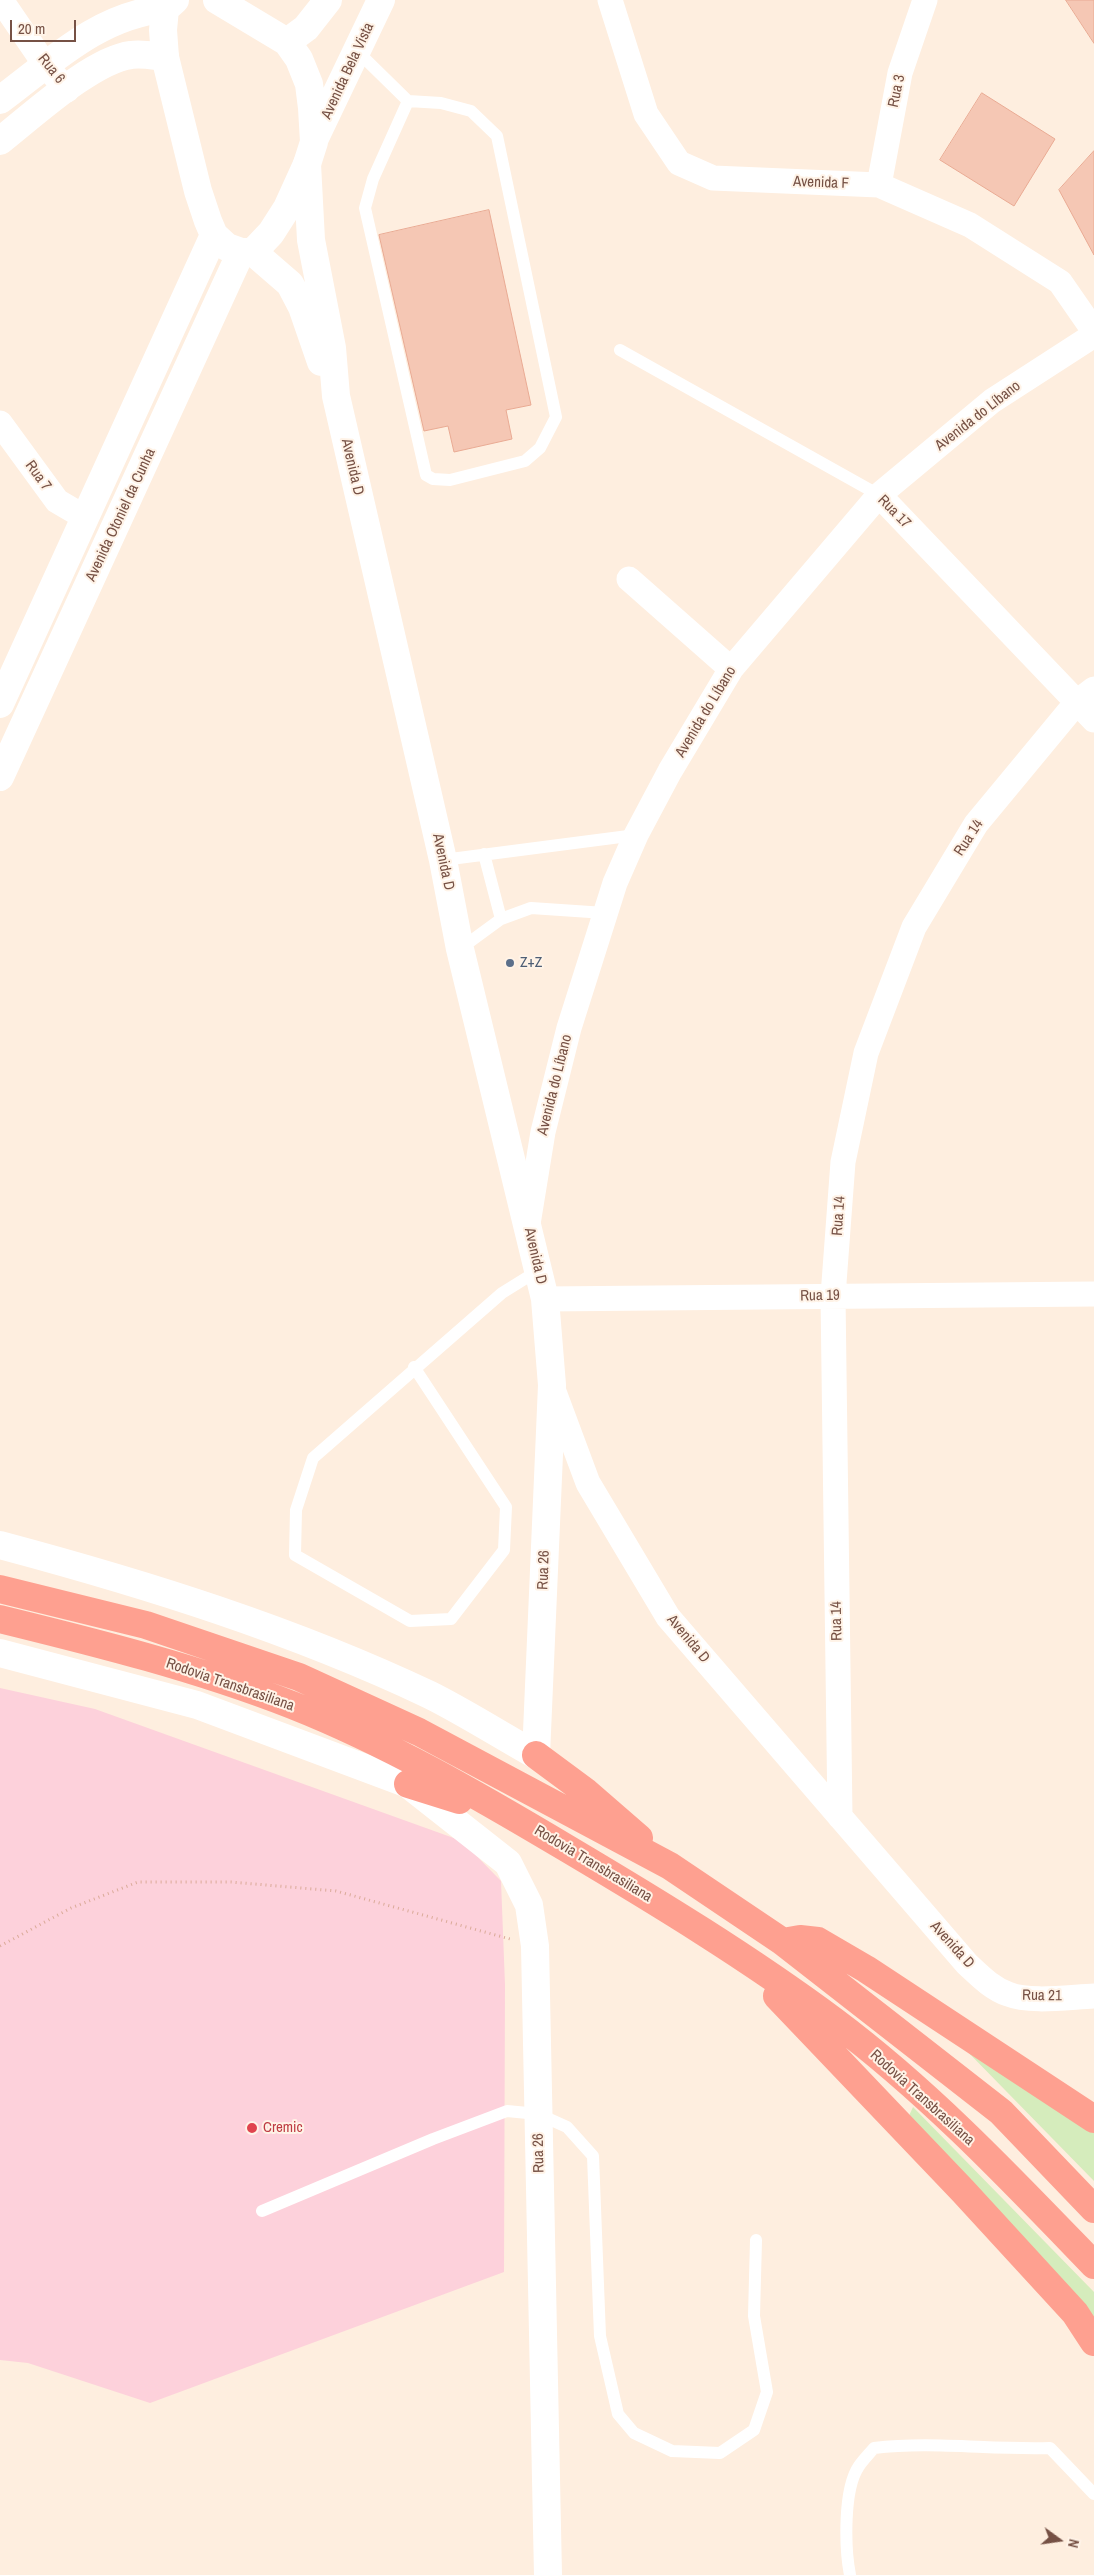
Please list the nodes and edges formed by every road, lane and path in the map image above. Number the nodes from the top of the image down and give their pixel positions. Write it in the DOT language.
graph roads {
  1 [pos="1,0"];
  2 [pos="328,0"];
  3 [pos="381,0"];
  4 [pos="610,0"];
  5 [pos="925,0"];
  6 [pos="221,1"];
  7 [pos="170,3"];
  8 [pos="287,42"];
  9 [pos="357,51"];
  10 [pos="165,57"];
  11 [pos="46,66"];
  12 [pos="67,90"];
  13 [pos="0,100"];
  14 [pos="408,101"];
  15 [pos="0,141"];
  16 [pos="310,153"];
  17 [pos="878,185"];
  18 [pos="214,235"];
  19 [pos="247,252"];
  20 [pos="1094,332"];
  21 [pos="1094,335"];
  22 [pos="620,350"];
  23 [pos="336,396"];
  24 [pos="0,423"];
  25 [pos="879,495"];
  26 [pos="86,518"];
  27 [pos="629,579"];
  28 [pos="731,669"];
  29 [pos="1085,695"];
  30 [pos="0,704"];
  31 [pos="1094,720"];
  32 [pos="0,777"];
  33 [pos="636,835"];
  34 [pos="484,854"];
  35 [pos="443,860"];
  36 [pos="605,913"];
  37 [pos="501,919"];
  38 [pos="460,948"];
  39 [pos="528,1224"];
  40 [pos="539,1270"];
  41 [pos="1094,1294"];
  42 [pos="832,1296"];
  43 [pos="545,1299"];
  44 [pos="414,1367"];
  45 [pos="552,1385"];
  46 [pos="0,1545"];
  47 [pos="0,1589"];
  48 [pos="0,1619"];
  49 [pos="0,1652"];
  50 [pos="536,1755"];
  51 [pos="408,1784"];
  52 [pos="840,1816"];
  53 [pos="518,1819"];
  54 [pos="670,1866"];
  55 [pos="783,1942"];
  56 [pos="0,1946"];
  57 [pos="535,1946"];
  58 [pos="731,1948"];
  59 [pos="992,1986"];
  60 [pos="1094,1996"];
  61 [pos="538,2114"];
  62 [pos="1094,2119"];
  63 [pos="1094,2209"];
  64 [pos="262,2211"];
  65 [pos="756,2240"];
  66 [pos="1094,2265"];
  67 [pos="1094,2342"];
  68 [pos="1094,2494"];
  69 [pos="548,2575"];
  70 [pos="850,2575"];
  1 -- 11 [label="street, Rua 6"];
  2 -- 8 [label="street"];
  3 -- 9 [label="street, Avenida Bela Vista"];
  4 -- 17 [label="street, Avenida F"];
  5 -- 17 [label="street, Rua 3"];
  6 -- 8 [label="street"];
  7 -- 10 [label="street"];
  7 -- 11 [label="street"];
  8 -- 16 [label="street, Avenida D"];
  9 -- 14 [label="lane"];
  9 -- 16 [label="street, Avenida Bela Vista"];
  10 -- 12 [label="street"];
  10 -- 18 [label="street"];
  11 -- 12 [label="street, Rua 6"];
  11 -- 13 [label="street"];
  12 -- 15 [label="street"];
  14 -- 14 [label="lane"];
  16 -- 19 [label="street, Avenida Bela Vista"];
  16 -- 23 [label="street, Avenida D"];
  17 -- 20 [label="street, Avenida F"];
  18 -- 19 [label="street, Avenida D"];
  18 -- 26 [label="street, Avenida Otoniel da Cunha"];
  19 -- 23 [label="street, Avenida D"];
  19 -- 32 [label="street, Avenida Otoniel da Cunha"];
  21 -- 25 [label="street, Avenida do Líbano"];
  22 -- 25 [label="lane, Rua 17"];
  23 -- 35 [label="street, Avenida D"];
  24 -- 26 [label="street, Rua 7"];
  25 -- 28 [label="street, Avenida do Líbano"];
  25 -- 29 [label="street, Rua 17"];
  26 -- 30 [label="street, Avenida Otoniel da Cunha"];
  27 -- 28 [label="street"];
  28 -- 33 [label="street, Avenida do Líbano"];
  29 -- 31 [label="street, Rua 17"];
  29 -- 42 [label="street, Rua 14"];
  33 -- 34 [label="lane"];
  33 -- 36 [label="street, Avenida do Líbano"];
  34 -- 35 [label="lane"];
  34 -- 37 [label="lane"];
  35 -- 38 [label="street, Avenida D"];
  36 -- 37 [label="lane"];
  36 -- 39 [label="street, Avenida do Líbano"];
  37 -- 38 [label="lane"];
  38 -- 39 [label="street, Avenida D"];
  39 -- 40 [label="street, Avenida D"];
  40 -- 43 [label="street, Avenida D"];
  40 -- 44 [label="lane"];
  41 -- 42 [label="street, Rua 19"];
  42 -- 43 [label="street, Rua 19"];
  42 -- 52 [label="street, Rua 14"];
  43 -- 45 [label="street, Avenida D"];
  44 -- 44 [label="lane"];
  45 -- 50 [label="street, Rua 26"];
  45 -- 52 [label="street, Avenida D"];
  46 -- 50 [label="street"];
  47 -- 54 [label="highway, Rodovia Transbrasiliana"];
  48 -- 53 [label="highway, Rodovia Transbrasiliana"];
  49 -- 51 [label="street, Rodovia Transbrasiliana"];
  50 -- 54 [label="highway"];
  51 -- 53 [label="highway"];
  51 -- 57 [label="street, Rua 26"];
  52 -- 59 [label="street, Avenida D"];
  53 -- 58 [label="highway, Rodovia Transbrasiliana"];
  54 -- 55 [label="highway, Rodovia Transbrasiliana"];
  55 -- 62 [label="highway"];
  55 -- 63 [label="highway, Rodovia Transbrasiliana"];
  56 -- 57 [label="path"];
  57 -- 61 [label="street, Rua 26"];
  58 -- 66 [label="highway, Rodovia Transbrasiliana"];
  58 -- 67 [label="highway"];
  59 -- 60 [label="street, Rua 21"];
  61 -- 64 [label="lane"];
  61 -- 65 [label="lane"];
  61 -- 69 [label="street, Rua 26"];
  68 -- 70 [label="lane"];
}
